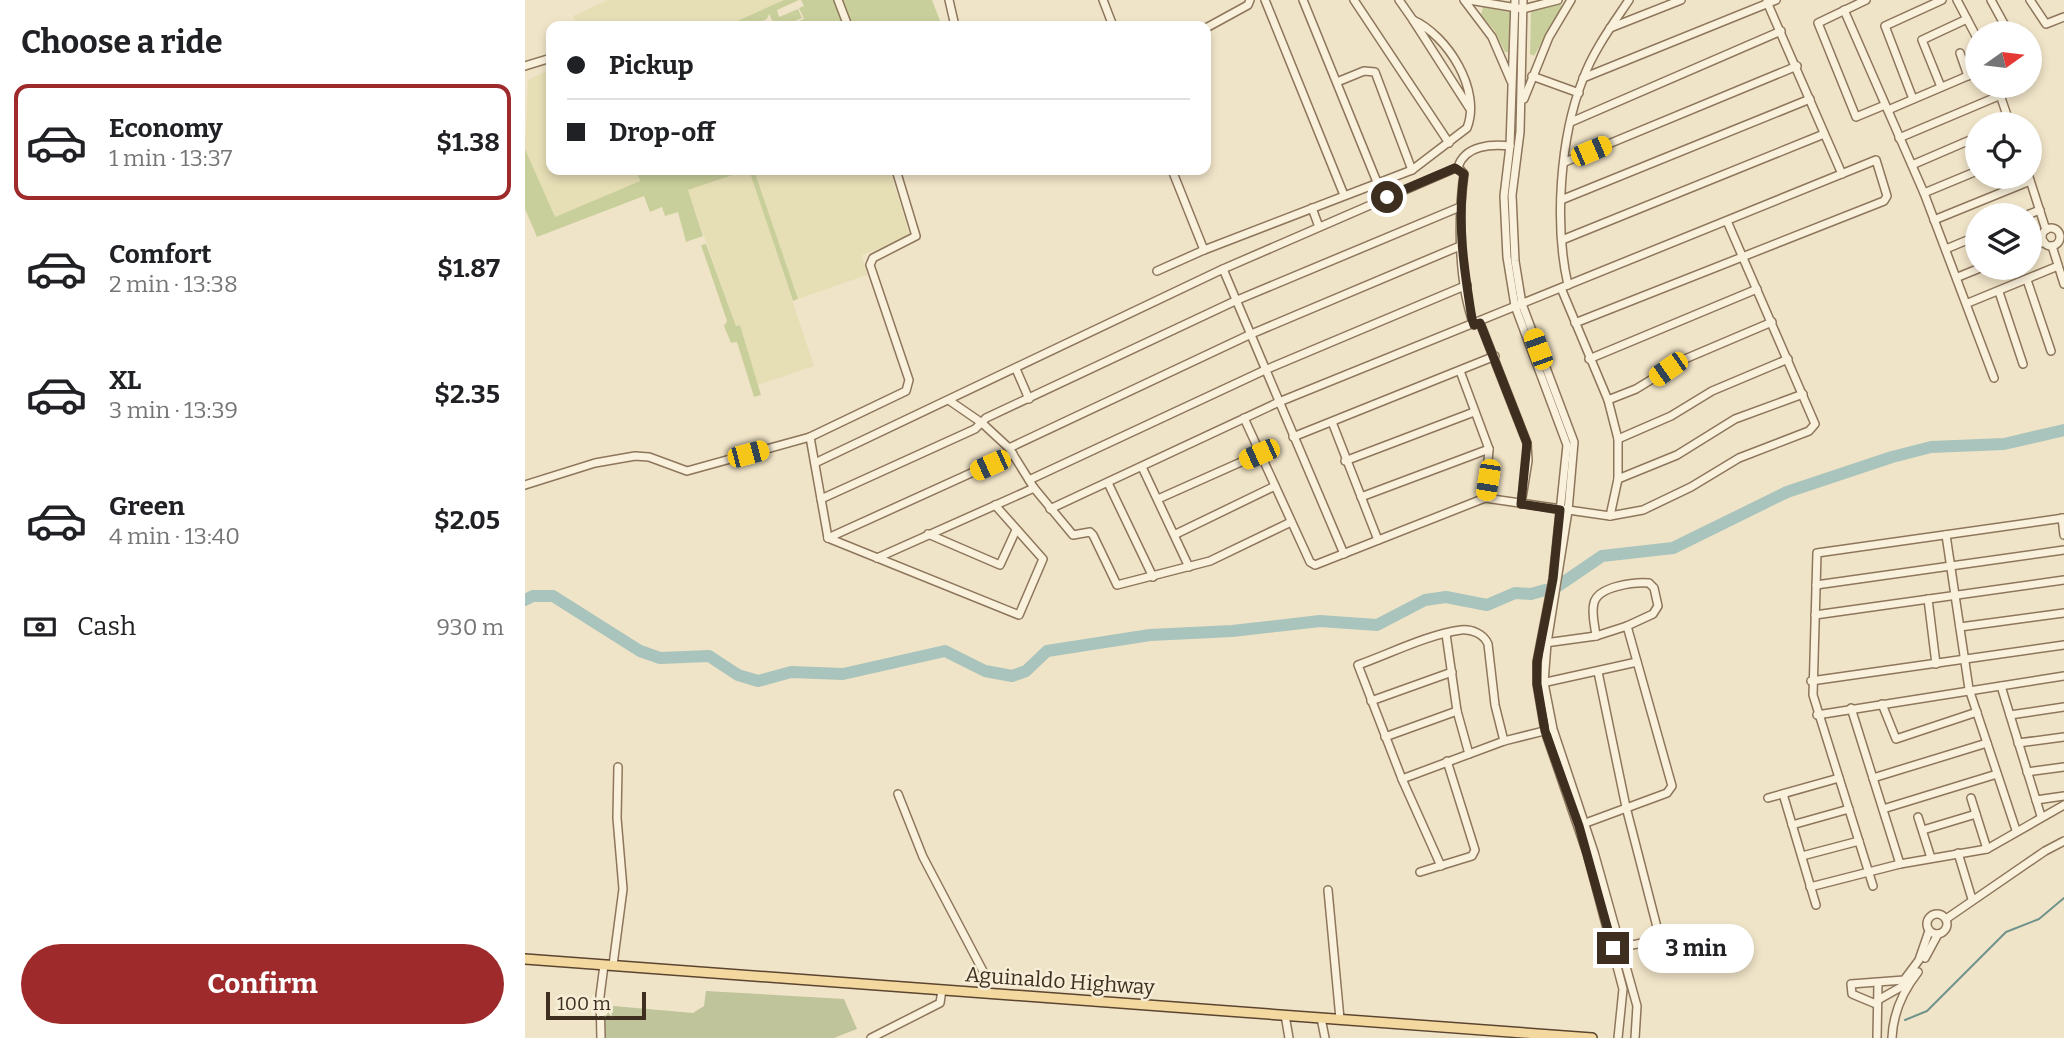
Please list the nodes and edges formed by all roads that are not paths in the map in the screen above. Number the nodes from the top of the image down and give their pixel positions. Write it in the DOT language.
graph roads {
  1 [pos="838,0"];
  2 [pos="949,0"];
  3 [pos="1103,0"];
  4 [pos="1250,0"];
  5 [pos="1265,0"];
  6 [pos="1303,0"];
  7 [pos="1354,0"];
  8 [pos="1399,0"];
  9 [pos="1467,0"];
  10 [pos="1558,0"];
  11 [pos="1571,0"];
  12 [pos="1629,0"];
  13 [pos="1681,0"];
  14 [pos="1866,0"];
  15 [pos="1942,0"];
  16 [pos="1957,0"];
  17 [pos="1991,0"];
  18 [pos="2030,0"];
  19 [pos="1770,1"];
  20 [pos="1518,3"];
  21 [pos="1844,10"];
  22 [pos="2064,17"];
  23 [pos="1967,19"];
  24 [pos="1413,20"];
  25 [pos="846,21"];
  26 [pos="954,21"];
  27 [pos="1111,21"];
  28 [pos="2002,21"];
  29 [pos="1211,24"];
  30 [pos="1610,29"];
  31 [pos="1781,31"];
  32 [pos="1960,53"];
  33 [pos="546,60"];
  34 [pos="525,66"];
  35 [pos="1797,66"];
  36 [pos="1965,67"];
  37 [pos="1532,76"];
  38 [pos="1965,77"];
  39 [pos="1583,78"];
  40 [pos="1336,82"];
  41 [pos="1513,85"];
  42 [pos="1941,88"];
  43 [pos="1579,93"];
  44 [pos="1994,98"];
  45 [pos="1809,99"];
  46 [pos="1913,99"];
  47 [pos="1521,107"];
  48 [pos="1886,108"];
  49 [pos="1470,109"];
  50 [pos="1571,122"];
  51 [pos="1824,134"];
  52 [pos="1899,138"];
  53 [pos="1965,142"];
  54 [pos="1448,143"];
  55 [pos="1510,146"];
  56 [pos="1566,162"];
  57 [pos="1912,165"];
  58 [pos="1458,167"];
  59 [pos="1412,170"];
  60 [pos="1842,174"];
  61 [pos="898,175"];
  62 [pos="1174,175"];
  63 [pos="1965,176"];
  64 [pos="1377,182"];
  65 [pos="2006,189"];
  66 [pos="1924,193"];
  67 [pos="1344,195"];
  68 [pos="1561,200"];
  69 [pos="1460,207"];
  70 [pos="1312,208"];
  71 [pos="2042,217"];
  72 [pos="1727,220"];
  73 [pos="1934,220"];
  74 [pos="1319,227"];
  75 [pos="2046,230"];
  76 [pos="1562,240"];
  77 [pos="1965,241"];
  78 [pos="2044,242"];
  79 [pos="1460,246"];
  80 [pos="2052,246"];
  81 [pos="1946,249"];
  82 [pos="1204,250"];
  83 [pos="1743,257"];
  84 [pos="2058,266"];
  85 [pos="1223,269"];
  86 [pos="1157,271"];
  87 [pos="2042,273"];
  88 [pos="1965,274"];
  89 [pos="1958,277"];
  90 [pos="2025,280"];
  91 [pos="2027,280"];
  92 [pos="2064,284"];
  93 [pos="1467,285"];
  94 [pos="1565,286"];
  95 [pos="1757,289"];
  96 [pos="1999,292"];
  97 [pos="1235,301"];
  98 [pos="1968,303"];
  99 [pos="1519,305"];
  100 [pos="1772,322"];
  101 [pos="1575,323"];
  102 [pos="1477,324"];
  103 [pos="1249,335"];
  104 [pos="2051,351"];
  105 [pos="1495,356"];
  106 [pos="1589,359"];
  107 [pos="1788,359"];
  108 [pos="2022,364"];
  109 [pos="1016,369"];
  110 [pos="1265,370"];
  111 [pos="1460,371"];
  112 [pos="1994,378"];
  113 [pos="1803,394"];
  114 [pos="1029,399"];
  115 [pos="1608,400"];
  116 [pos="950,401"];
  117 [pos="1279,402"];
  118 [pos="1474,412"];
  119 [pos="1244,418"];
  120 [pos="1332,422"];
  121 [pos="982,423"];
  122 [pos="810,437"];
  123 [pos="1293,437"];
  124 [pos="1618,439"];
  125 [pos="1489,449"];
  126 [pos="1011,451"];
  127 [pos="1259,454"];
  128 [pos="1345,461"];
  129 [pos="815,463"];
  130 [pos="1142,467"];
  131 [pos="1618,479"];
  132 [pos="1028,480"];
  133 [pos="1108,483"];
  134 [pos="525,485"];
  135 [pos="1275,486"];
  136 [pos="1034,488"];
  137 [pos="1360,497"];
  138 [pos="1485,498"];
  139 [pos="821,499"];
  140 [pos="1158,499"];
  141 [pos="1521,504"];
  142 [pos="995,505"];
  143 [pos="1050,509"];
  144 [pos="1564,511"];
  145 [pos="1610,516"];
  146 [pos="2063,518"];
  147 [pos="1291,522"];
  148 [pos="1016,530"];
  149 [pos="928,534"];
  150 [pos="1176,534"];
  151 [pos="1946,535"];
  152 [pos="2064,535"];
  153 [pos="828,538"];
  154 [pos="1378,540"];
  155 [pos="2064,550"];
  156 [pos="1344,554"];
  157 [pos="877,558"];
  158 [pos="1951,566"];
  159 [pos="1189,567"];
  160 [pos="1153,577"];
  161 [pos="2064,580"];
  162 [pos="1816,585"];
  163 [pos="1955,595"];
  164 [pos="1928,599"];
  165 [pos="2064,613"];
  166 [pos="1815,615"];
  167 [pos="1627,626"];
  168 [pos="1960,627"];
  169 [pos="1446,634"];
  170 [pos="1596,636"];
  171 [pos="1543,643"];
  172 [pos="2064,645"];
  173 [pos="1965,660"];
  174 [pos="1637,662"];
  175 [pos="1936,664"];
  176 [pos="1452,672"];
  177 [pos="1598,672"];
  178 [pos="2064,676"];
  179 [pos="1811,681"];
  180 [pos="1540,683"];
  181 [pos="2001,686"];
  182 [pos="1969,690"];
  183 [pos="1371,701"];
  184 [pos="1882,704"];
  185 [pos="2064,707"];
  186 [pos="1851,708"];
  187 [pos="1457,711"];
  188 [pos="1977,712"];
  189 [pos="1817,715"];
  190 [pos="2010,715"];
  191 [pos="1549,730"];
  192 [pos="1385,737"];
  193 [pos="2064,737"];
  194 [pos="1504,741"];
  195 [pos="1987,743"];
  196 [pos="2018,743"];
  197 [pos="1469,754"];
  198 [pos="1447,761"];
  199 [pos="618,767"];
  200 [pos="2064,767"];
  201 [pos="2027,772"];
  202 [pos="1997,774"];
  203 [pos="1839,778"];
  204 [pos="1874,778"];
  205 [pos="1402,779"];
  206 [pos="898,794"];
  207 [pos="1783,794"];
  208 [pos="2064,796"];
  209 [pos="1768,798"];
  210 [pos="1972,798"];
  211 [pos="2036,800"];
  212 [pos="2064,805"];
  213 [pos="1626,807"];
  214 [pos="1849,809"];
  215 [pos="1883,810"];
  216 [pos="1976,814"];
  217 [pos="2041,816"];
  218 [pos="1918,817"];
  219 [pos="1582,825"];
  220 [pos="1793,825"];
  221 [pos="1923,830"];
  222 [pos="2015,830"];
  223 [pos="1859,841"];
  224 [pos="2064,841"];
  225 [pos="1987,849"];
  226 [pos="1958,853"];
  227 [pos="1801,856"];
  228 [pos="1931,858"];
  229 [pos="1900,864"];
  230 [pos="1441,866"];
  231 [pos="1868,871"];
  232 [pos="1420,872"];
  233 [pos="1873,886"];
  234 [pos="1810,887"];
  235 [pos="1328,890"];
  236 [pos="1972,899"];
  237 [pos="1816,905"];
  238 [pos="1946,919"];
  239 [pos="1929,931"];
  240 [pos="1938,934"];
  241 [pos="1617,948"];
  242 [pos="525,959"];
  243 [pos="609,965"];
  244 [pos="1909,983"];
  245 [pos="1878,984"];
  246 [pos="942,990"];
  247 [pos="982,993"];
  248 [pos="1877,1002"];
  249 [pos="1285,1015"];
  250 [pos="1321,1018"];
  251 [pos="1340,1019"];
  252 [pos="1875,1026"];
  253 [pos="601,1038"];
  254 [pos="870,1038"];
  255 [pos="1289,1038"];
  256 [pos="1325,1038"];
  257 [pos="1592,1038"];
  258 [pos="1618,1038"];
  259 [pos="1635,1038"];
  260 [pos="1871,1038"];
  261 [pos="1877,1038"];
  262 [pos="1892,1038"];
  1 -- 25 [label="street"];
  2 -- 26 [label="street"];
  3 -- 27 [label="street"];
  4 -- 29 [label="street"];
  5 -- 67 [label="street"];
  6 -- 40 [label="street"];
  7 -- 54 [label="street"];
  8 -- 24 [label="street"];
  9 -- 20 [label="street"];
  9 -- 41 [label="street"];
  10 -- 20 [label="street"];
  11 -- 37 [label="street"];
  12 -- 30 [label="street"];
  13 -- 30 [label="street"];
  14 -- 21 [label="street"];
  15 -- 46 [label="street"];
  16 -- 23 [label="street"];
  17 -- 28 [label="street"];
  18 -- 22 [label="street"];
  19 -- 31 [label="street"];
  19 -- 39 [label="street"];
  20 -- 41 [label="street"];
  20 -- 47 [label="street"];
  21 -- 48 [label="street"];
  21 -- 48 [label="street"];
  23 -- 42 [label="street"];
  24 -- 49 [label="street"];
  24 -- 49 [label="street"];
  30 -- 39 [label="street"];
  31 -- 35 [label="street"];
  31 -- 50 [label="street"];
  32 -- 36 [label="street"];
  33 -- 34 [label="street"];
  35 -- 45 [label="street"];
  35 -- 56 [label="street"];
  37 -- 43 [label="street"];
  37 -- 47 [label="street"];
  38 -- 42 [label="street"];
  39 -- 43 [label="street"];
  40 -- 59 [label="street"];
  40 -- 64 [label="street"];
  41 -- 55 [label="street"];
  42 -- 46 [label="street"];
  43 -- 50 [label="street"];
  44 -- 52 [label="street"];
  45 -- 51 [label="street"];
  45 -- 68 [label="street"];
  46 -- 48 [label="street"];
  47 -- 99 [label="street"];
  48 -- 52 [label="street"];
  49 -- 54 [label="street"];
  50 -- 56 [label="street"];
  51 -- 60 [label="street"];
  51 -- 76 [label="street"];
  52 -- 57 [label="street"];
  53 -- 57 [label="street"];
  54 -- 59 [label="street"];
  55 -- 58 [label="street"];
  55 -- 99 [label="street"];
  56 -- 68 [label="street"];
  57 -- 66 [label="street"];
  58 -- 69 [label="street"];
  58 -- 74 [label="street"];
  59 -- 64 [label="street"];
  60 -- 72 [label="street"];
  60 -- 83 [label="street"];
  61 -- 122 [label="street"];
  62 -- 82 [label="street"];
  63 -- 66 [label="street"];
  64 -- 67 [label="street"];
  65 -- 73 [label="street"];
  66 -- 73 [label="street"];
  67 -- 70 [label="street"];
  68 -- 76 [label="street"];
  69 -- 79 [label="street"];
  69 -- 97 [label="street"];
  70 -- 74 [label="street"];
  70 -- 82 [label="street"];
  71 -- 75 [label="street"];
  72 -- 83 [label="street"];
  72 -- 94 [label="street"];
  73 -- 81 [label="street"];
  74 -- 85 [label="street"];
  75 -- 78 [label="street"];
  75 -- 80 [label="street"];
  76 -- 94 [label="street"];
  77 -- 81 [label="street"];
  78 -- 80 [label="street"];
  79 -- 93 [label="street"];
  79 -- 103 [label="street"];
  80 -- 84 [label="street"];
  81 -- 89 [label="street"];
  82 -- 86 [label="street"];
  83 -- 95 [label="street"];
  83 -- 101 [label="street"];
  84 -- 87 [label="street"];
  84 -- 92 [label="street"];
  85 -- 97 [label="street"];
  85 -- 109 [label="street"];
  88 -- 89 [label="street"];
  89 -- 98 [label="street"];
  90 -- 96 [label="street"];
  91 -- 104 [label="street"];
  93 -- 102 [label="street"];
  93 -- 110 [label="street"];
  94 -- 99 [label="street"];
  94 -- 101 [label="street"];
  95 -- 100 [label="street"];
  95 -- 106 [label="street"];
  96 -- 98 [label="street"];
  96 -- 108 [label="street"];
  97 -- 103 [label="street"];
  97 -- 114 [label="street"];
  98 -- 112 [label="street"];
  99 -- 102 [label="street"];
  99 -- 144 [label="street"];
  100 -- 107 [label="street"];
  100 -- 115 [label="street"];
  101 -- 106 [label="street"];
  102 -- 105 [label="street"];
  102 -- 117 [label="street"];
  103 -- 110 [label="street"];
  103 -- 126 [label="street"];
  105 -- 111 [label="street"];
  105 -- 141 [label="street"];
  106 -- 115 [label="street"];
  107 -- 113 [label="street"];
  107 -- 124 [label="street"];
  109 -- 114 [label="street"];
  109 -- 116 [label="street"];
  110 -- 117 [label="street"];
  110 -- 132 [label="street"];
  111 -- 118 [label="street"];
  111 -- 120 [label="street"];
  113 -- 131 [label="street"];
  113 -- 145 [label="street"];
  114 -- 121 [label="street"];
  115 -- 124 [label="street"];
  116 -- 121 [label="street"];
  116 -- 129 [label="street"];
  117 -- 119 [label="street"];
  117 -- 123 [label="street"];
  118 -- 125 [label="street"];
  118 -- 128 [label="street"];
  119 -- 127 [label="street"];
  119 -- 130 [label="street"];
  120 -- 123 [label="street"];
  120 -- 128 [label="street"];
  121 -- 126 [label="street"];
  121 -- 139 [label="street"];
  122 -- 129 [label="street"];
  122 -- 134 [label="street"];
  123 -- 156 [label="street"];
  124 -- 131 [label="street"];
  125 -- 137 [label="street"];
  125 -- 138 [label="street"];
  126 -- 132 [label="street"];
  126 -- 153 [label="street"];
  127 -- 135 [label="street"];
  127 -- 140 [label="street"];
  128 -- 137 [label="street"];
  129 -- 139 [label="street"];
  130 -- 133 [label="street"];
  130 -- 140 [label="street"];
  131 -- 145 [label="street"];
  132 -- 136 [label="street"];
  133 -- 143 [label="street"];
  133 -- 160 [label="street"];
  135 -- 147 [label="street"];
  135 -- 150 [label="street"];
  136 -- 142 [label="street"];
  136 -- 143 [label="street"];
  137 -- 154 [label="street"];
  138 -- 141 [label="street"];
  138 -- 154 [label="street"];
  139 -- 153 [label="street"];
  140 -- 150 [label="street"];
  141 -- 144 [label="street"];
  142 -- 148 [label="street"];
  142 -- 149 [label="street"];
  143 -- 160 [label="street"];
  144 -- 145 [label="street"];
  144 -- 171 [label="street"];
  146 -- 151 [label="street"];
  146 -- 152 [label="street"];
  147 -- 156 [label="street"];
  147 -- 159 [label="street"];
  148 -- 149 [label="street"];
  148 -- 157 [label="street"];
  149 -- 157 [label="street"];
  150 -- 159 [label="street"];
  151 -- 158 [label="street"];
  151 -- 162 [label="street"];
  153 -- 157 [label="street"];
  154 -- 156 [label="street"];
  155 -- 158 [label="street"];
  158 -- 162 [label="street"];
  158 -- 163 [label="street"];
  159 -- 160 [label="street"];
  161 -- 163 [label="street"];
  162 -- 166 [label="street"];
  163 -- 164 [label="street"];
  163 -- 168 [label="street"];
  164 -- 166 [label="street"];
  164 -- 175 [label="street"];
  165 -- 168 [label="street"];
  166 -- 179 [label="street"];
  167 -- 170 [label="street"];
  167 -- 170 [label="street"];
  167 -- 174 [label="street"];
  168 -- 173 [label="street"];
  169 -- 176 [label="street"];
  169 -- 183 [label="street"];
  169 -- 194 [label="street"];
  170 -- 171 [label="street"];
  171 -- 180 [label="street"];
  172 -- 173 [label="street"];
  173 -- 175 [label="street"];
  173 -- 182 [label="street"];
  174 -- 177 [label="street"];
  174 -- 213 [label="street"];
  175 -- 179 [label="street"];
  176 -- 183 [label="street"];
  176 -- 187 [label="street"];
  177 -- 180 [label="street"];
  177 -- 213 [label="street"];
  178 -- 181 [label="street"];
  179 -- 189 [label="street"];
  180 -- 191 [label="street"];
  181 -- 182 [label="street"];
  181 -- 190 [label="street"];
  182 -- 184 [label="street"];
  182 -- 188 [label="street"];
  183 -- 192 [label="street"];
  184 -- 186 [label="street"];
  184 -- 188 [label="street"];
  185 -- 190 [label="street"];
  186 -- 189 [label="street"];
  186 -- 204 [label="street"];
  187 -- 192 [label="street"];
  187 -- 197 [label="street"];
  188 -- 195 [label="street"];
  189 -- 203 [label="street"];
  190 -- 196 [label="street"];
  191 -- 194 [label="street"];
  191 -- 219 [label="street"];
  192 -- 205 [label="street"];
  193 -- 196 [label="street"];
  194 -- 197 [label="street"];
  195 -- 202 [label="street"];
  195 -- 204 [label="street"];
  196 -- 201 [label="street"];
  197 -- 198 [label="street"];
  198 -- 205 [label="street"];
  198 -- 230 [label="street"];
  199 -- 243 [label="street"];
  200 -- 201 [label="street"];
  201 -- 211 [label="street"];
  202 -- 215 [label="street"];
  202 -- 222 [label="street"];
  203 -- 207 [label="street"];
  203 -- 214 [label="street"];
  204 -- 215 [label="street"];
  205 -- 230 [label="street"];
  206 -- 247 [label="street"];
  207 -- 209 [label="street"];
  207 -- 220 [label="street"];
  208 -- 211 [label="street"];
  210 -- 216 [label="street"];
  211 -- 217 [label="street"];
  212 -- 217 [label="street"];
  213 -- 219 [label="street"];
  213 -- 241 [label="street"];
  214 -- 220 [label="street"];
  214 -- 223 [label="street"];
  215 -- 229 [label="street"];
  216 -- 221 [label="street"];
  216 -- 225 [label="street"];
  217 -- 222 [label="street"];
  218 -- 221 [label="street"];
  219 -- 241 [label="street"];
  220 -- 227 [label="street"];
  221 -- 228 [label="street"];
  222 -- 225 [label="street"];
  223 -- 227 [label="street"];
  223 -- 231 [label="street"];
  224 -- 236 [label="street"];
  225 -- 226 [label="street"];
  226 -- 228 [label="street"];
  226 -- 236 [label="street"];
  227 -- 234 [label="street"];
  228 -- 229 [label="street"];
  229 -- 231 [label="street"];
  230 -- 232 [label="street"];
  231 -- 233 [label="street"];
  231 -- 234 [label="street"];
  234 -- 237 [label="street"];
  235 -- 251 [label="street"];
  236 -- 238 [label="street"];
  238 -- 239 [label="street"];
  238 -- 240 [label="street"];
  239 -- 240 [label="street"];
  239 -- 245 [label="street"];
  240 -- 244 [label="street"];
  241 -- 258 [label="street"];
  241 -- 259 [label="street"];
  242 -- 243 [label="main road, Aguinaldo Highway"];
  243 -- 246 [label="main road, Aguinaldo Highway"];
  243 -- 253 [label="street"];
  244 -- 248 [label="street"];
  244 -- 262 [label="street"];
  245 -- 248 [label="street"];
  245 -- 248 [label="street"];
  246 -- 247 [label="main road, Aguinaldo Highway"];
  246 -- 254 [label="street"];
  247 -- 249 [label="main road, Aguinaldo Highway"];
  248 -- 252 [label="street"];
  249 -- 250 [label="main road, Aguinaldo Highway"];
  249 -- 255 [label="street"];
  250 -- 251 [label="main road, Aguinaldo Highway"];
  250 -- 256 [label="street"];
  251 -- 257 [label="main road, Aguinaldo Highway"];
  252 -- 260 [label="street"];
  252 -- 261 [label="street"];
}
